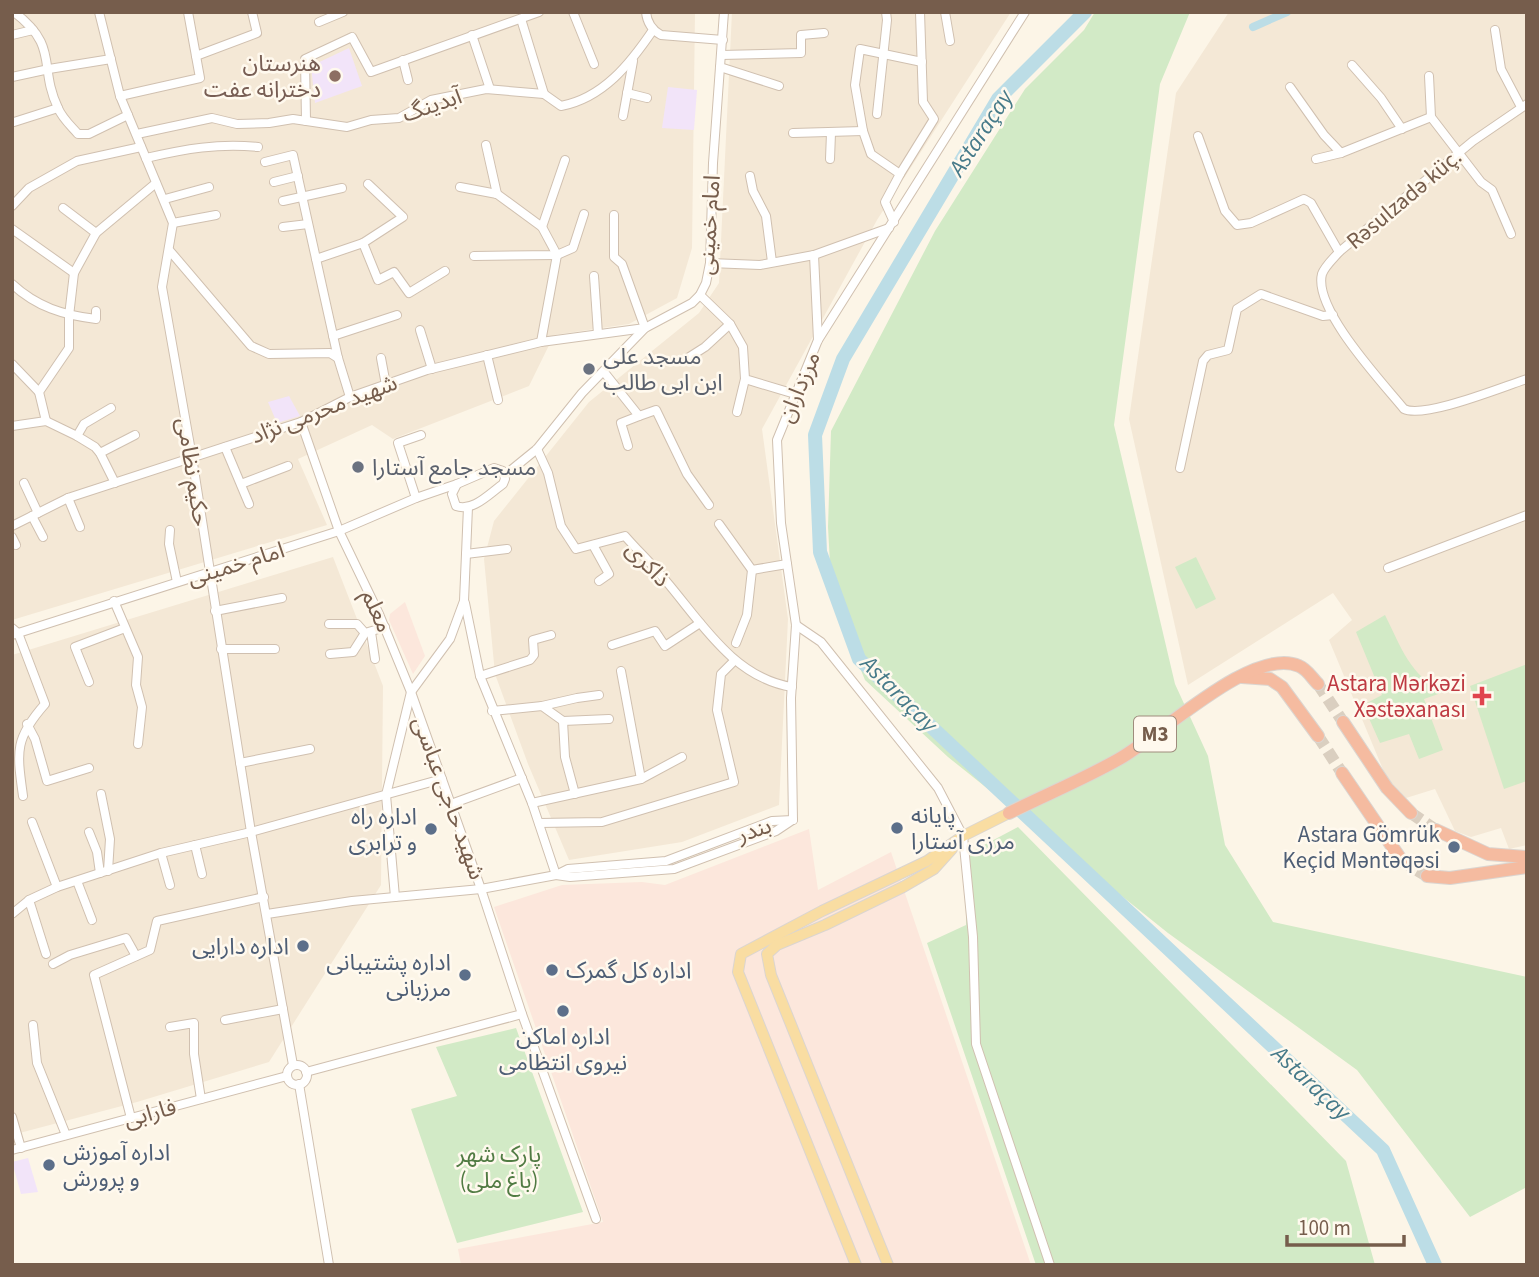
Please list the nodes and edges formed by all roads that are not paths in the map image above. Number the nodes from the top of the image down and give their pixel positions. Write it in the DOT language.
graph roads {
  1 [pos="14,12"];
  2 [pos="99,12"];
  3 [pos="188,12"];
  4 [pos="343,12"];
  5 [pos="539,12"];
  6 [pos="573,12"];
  7 [pos="646,12"];
  8 [pos="724,12"];
  9 [pos="886,12"];
  10 [pos="920,12"];
  11 [pos="945,12"];
  12 [pos="1026,12"];
  13 [pos="255,13"];
  14 [pos="521,19"];
  15 [pos="319,22"];
  16 [pos="33,30"];
  17 [pos="653,30"];
  18 [pos="1495,30"];
  19 [pos="824,33"];
  20 [pos="12,35"];
  21 [pos="472,35"];
  22 [pos="723,40"];
  23 [pos="950,41"];
  24 [pos="721,55"];
  25 [pos="884,55"];
  26 [pos="196,56"];
  27 [pos="634,58"];
  28 [pos="111,60"];
  29 [pos="403,60"];
  30 [pos="922,62"];
  31 [pos="594,65"];
  32 [pos="1352,65"];
  33 [pos="720,67"];
  34 [pos="49,69"];
  35 [pos="1429,76"];
  36 [pos="12,77"];
  37 [pos="408,80"];
  38 [pos="779,86"];
  39 [pos="1290,88"];
  40 [pos="490,89"];
  41 [pos="627,93"];
  42 [pos="544,94"];
  43 [pos="120,96"];
  44 [pos="647,98"];
  45 [pos="1524,105"];
  46 [pos="58,108"];
  47 [pos="877,114"];
  48 [pos="128,115"];
  49 [pos="623,116"];
  50 [pos="1431,117"];
  51 [pos="14,121"];
  52 [pos="306,121"];
  53 [pos="1402,130"];
  54 [pos="863,131"];
  55 [pos="793,132"];
  56 [pos="831,133"];
  57 [pos="137,134"];
  58 [pos="1198,136"];
  59 [pos="486,145"];
  60 [pos="141,147"];
  61 [pos="258,147"];
  62 [pos="1341,153"];
  63 [pos="1459,153"];
  64 [pos="146,158"];
  65 [pos="830,159"];
  66 [pos="1316,159"];
  67 [pos="565,160"];
  68 [pos="265,162"];
  69 [pos="900,174"];
  70 [pos="298,176"];
  71 [pos="750,176"];
  72 [pos="274,182"];
  73 [pos="156,183"];
  74 [pos="368,184"];
  75 [pos="209,187"];
  76 [pos="460,187"];
  77 [pos="342,188"];
  78 [pos="497,194"];
  79 [pos="302,197"];
  80 [pos="165,199"];
  81 [pos="283,201"];
  82 [pos="12,205"];
  83 [pos="63,208"];
  84 [pos="584,214"];
  85 [pos="216,215"];
  86 [pos="614,215"];
  87 [pos="173,223"];
  88 [pos="308,224"];
  89 [pos="891,225"];
  90 [pos="283,227"];
  91 [pos="542,227"];
  92 [pos="12,229"];
  93 [pos="96,233"];
  94 [pos="1511,234"];
  95 [pos="363,243"];
  96 [pos="170,251"];
  97 [pos="1339,252"];
  98 [pos="557,255"];
  99 [pos="814,255"];
  100 [pos="474,256"];
  101 [pos="316,259"];
  102 [pos="772,262"];
  103 [pos="710,263"];
  104 [pos="445,271"];
  105 [pos="74,273"];
  106 [pos="594,276"];
  107 [pos="12,285"];
  108 [pos="700,295"];
  109 [pos="96,311"];
  110 [pos="397,315"];
  111 [pos="1333,315"];
  112 [pos="69,316"];
  113 [pos="730,324"];
  114 [pos="646,328"];
  115 [pos="420,330"];
  116 [pos="598,334"];
  117 [pos="333,337"];
  118 [pos="818,340"];
  119 [pos="541,342"];
  120 [pos="487,355"];
  121 [pos="338,358"];
  122 [pos="381,358"];
  123 [pos="683,361"];
  124 [pos="12,364"];
  125 [pos="432,369"];
  126 [pos="604,372"];
  127 [pos="745,379"];
  128 [pos="1527,379"];
  129 [pos="386,385"];
  130 [pos="39,392"];
  131 [pos="795,394"];
  132 [pos="350,397"];
  133 [pos="498,400"];
  134 [pos="111,408"];
  135 [pos="737,412"];
  136 [pos="639,416"];
  137 [pos="46,421"];
  138 [pos="301,422"];
  139 [pos="12,426"];
  140 [pos="135,435"];
  141 [pos="421,435"];
  142 [pos="77,436"];
  143 [pos="628,446"];
  144 [pos="225,447"];
  145 [pos="537,449"];
  146 [pos="100,453"];
  147 [pos="192,457"];
  148 [pos="288,466"];
  149 [pos="1180,468"];
  150 [pos="505,475"];
  151 [pos="24,482"];
  152 [pos="115,483"];
  153 [pos="241,484"];
  154 [pos="457,484"];
  155 [pos="68,498"];
  156 [pos="416,498"];
  157 [pos="249,504"];
  158 [pos="709,505"];
  159 [pos="468,507"];
  160 [pos="35,514"];
  161 [pos="1527,514"];
  162 [pos="719,524"];
  163 [pos="12,526"];
  164 [pos="80,527"];
  165 [pos="170,530"];
  166 [pos="339,531"];
  167 [pos="43,537"];
  168 [pos="593,545"];
  169 [pos="506,549"];
  170 [pos="466,554"];
  171 [pos="787,564"];
  172 [pos="1388,568"];
  173 [pos="752,570"];
  174 [pos="209,573"];
  175 [pos="599,581"];
  176 [pos="177,582"];
  177 [pos="282,598"];
  178 [pos="114,601"];
  179 [pos="464,601"];
  180 [pos="215,611"];
  181 [pos="700,623"];
  182 [pos="329,624"];
  183 [pos="796,625"];
  184 [pos="385,627"];
  185 [pos="125,628"];
  186 [pos="14,632"];
  187 [pos="368,632"];
  188 [pos="551,635"];
  189 [pos="736,643"];
  190 [pos="612,645"];
  191 [pos="222,649"];
  192 [pos="275,649"];
  193 [pos="330,654"];
  194 [pos="375,659"];
  195 [pos="734,661"];
  196 [pos="621,671"];
  197 [pos="480,676"];
  198 [pos="1239,677"];
  199 [pos="89,682"];
  200 [pos="1318,684"];
  201 [pos="792,687"];
  202 [pos="411,692"];
  203 [pos="599,695"];
  204 [pos="542,706"];
  205 [pos="492,711"];
  206 [pos="609,719"];
  207 [pos="563,720"];
  208 [pos="1343,722"];
  209 [pos="27,724"];
  210 [pos="1318,736"];
  211 [pos="138,744"];
  212 [pos="310,749"];
  213 [pos="682,757"];
  214 [pos="240,763"];
  215 [pos="89,768"];
  216 [pos="1342,773"];
  217 [pos="522,778"];
  218 [pos="442,779"];
  219 [pos="642,779"];
  220 [pos="575,793"];
  221 [pos="101,794"];
  222 [pos="386,795"];
  223 [pos="23,796"];
  224 [pos="532,803"];
  225 [pos="451,804"];
  226 [pos="1009,813"];
  227 [pos="1410,813"];
  228 [pos="793,820"];
  229 [pos="32,822"];
  230 [pos="539,823"];
  231 [pos="1436,830"];
  232 [pos="89,832"];
  233 [pos="251,832"];
  234 [pos="963,836"];
  235 [pos="195,845"];
  236 [pos="161,852"];
  237 [pos="1527,857"];
  238 [pos="1402,860"];
  239 [pos="1527,867"];
  240 [pos="104,872"];
  241 [pos="202,874"];
  242 [pos="556,875"];
  243 [pos="1427,876"];
  244 [pos="77,881"];
  245 [pos="170,885"];
  246 [pos="57,887"];
  247 [pos="481,889"];
  248 [pos="264,897"];
  249 [pos="395,897"];
  250 [pos="29,900"];
  251 [pos="12,914"];
  252 [pos="267,914"];
  253 [pos="92,920"];
  254 [pos="46,954"];
  255 [pos="136,956"];
  256 [pos="53,964"];
  257 [pos="283,1009"];
  258 [pos="522,1014"];
  259 [pos="225,1020"];
  260 [pos="33,1025"];
  261 [pos="170,1027"];
  262 [pos="293,1065"];
  263 [pos="306,1072"];
  264 [pos="287,1076"];
  265 [pos="299,1084"];
  266 [pos="201,1099"];
  267 [pos="12,1117"];
  268 [pos="131,1118"];
  269 [pos="66,1135"];
  270 [pos="17,1149"];
  271 [pos="596,1219"];
  272 [pos="329,1265"];
  273 [pos="856,1265"];
  274 [pos="888,1265"];
  275 [pos="1050,1265"];
  1 -- 16 [label="street"];
  2 -- 28 [label="street, حکیم نظامی"];
  3 -- 26 [label="street"];
  4 -- 15 [label="street"];
  5 -- 14 [label="street"];
  6 -- 31 [label="street"];
  7 -- 17 [label="street"];
  8 -- 22 [label="street, امام خمینی"];
  9 -- 25 [label="street"];
  10 -- 30 [label="street"];
  11 -- 23 [label="street"];
  12 -- 89 [label="street, مرزداران"];
  13 -- 26 [label="street"];
  14 -- 21 [label="street"];
  14 -- 42 [label="street"];
  16 -- 20 [label="street"];
  16 -- 34 [label="street"];
  17 -- 22 [label="street"];
  17 -- 27 [label="street, آبدینگ"];
  18 -- 45 [label="street"];
  19 -- 24 [label="street"];
  21 -- 29 [label="street"];
  21 -- 40 [label="street"];
  22 -- 24 [label="street, امام خمینی"];
  24 -- 33 [label="street, امام خمینی"];
  25 -- 30 [label="street"];
  25 -- 47 [label="street"];
  25 -- 54 [label="street"];
  26 -- 43 [label="street"];
  27 -- 41 [label="street"];
  27 -- 42 [label="street, آبدینگ"];
  28 -- 34 [label="street"];
  28 -- 43 [label="street, حکیم نظامی"];
  29 -- 37 [label="street"];
  29 -- 52 [label="street"];
  30 -- 69 [label="street"];
  32 -- 53 [label="street"];
  33 -- 38 [label="street"];
  33 -- 103 [label="street, امام خمینی"];
  34 -- 36 [label="street"];
  34 -- 46 [label="street"];
  35 -- 50 [label="street"];
  39 -- 62 [label="street"];
  40 -- 42 [label="street, آبدینگ"];
  40 -- 52 [label="street, آبدینگ"];
  41 -- 44 [label="street"];
  41 -- 49 [label="street"];
  43 -- 48 [label="street, حکیم نظامی"];
  45 -- 63 [label="street, Rəsulzadə küç."];
  46 -- 48 [label="street"];
  46 -- 51 [label="street"];
  48 -- 57 [label="street, حکیم نظامی"];
  50 -- 53 [label="street"];
  50 -- 63 [label="street"];
  52 -- 57 [label="street, آبدینگ"];
  53 -- 62 [label="street"];
  54 -- 56 [label="street"];
  54 -- 69 [label="street"];
  55 -- 56 [label="street"];
  56 -- 65 [label="street"];
  57 -- 60 [label="street, حکیم نظامی"];
  58 -- 97 [label="street"];
  59 -- 78 [label="street"];
  60 -- 64 [label="street, حکیم نظامی"];
  60 -- 82 [label="street"];
  61 -- 64 [label="street"];
  62 -- 66 [label="street"];
  63 -- 94 [label="street"];
  63 -- 97 [label="street, Rəsulzadə küç."];
  64 -- 73 [label="street, حکیم نظامی"];
  67 -- 91 [label="street"];
  68 -- 70 [label="street"];
  69 -- 89 [label="street"];
  70 -- 72 [label="street"];
  70 -- 79 [label="street"];
  71 -- 102 [label="street"];
  73 -- 80 [label="street, حکیم نظامی"];
  73 -- 93 [label="street"];
  74 -- 95 [label="street"];
  75 -- 80 [label="street"];
  76 -- 78 [label="street"];
  77 -- 79 [label="street"];
  78 -- 91 [label="street"];
  79 -- 81 [label="street"];
  79 -- 88 [label="street"];
  80 -- 87 [label="street, حکیم نظامی"];
  83 -- 93 [label="street"];
  84 -- 98 [label="street"];
  85 -- 87 [label="street"];
  86 -- 114 [label="street"];
  87 -- 96 [label="street, حکیم نظامی"];
  88 -- 90 [label="street"];
  88 -- 101 [label="street"];
  89 -- 99 [label="street"];
  89 -- 118 [label="street, مرزداران"];
  91 -- 98 [label="street"];
  92 -- 105 [label="street"];
  93 -- 105 [label="street"];
  95 -- 101 [label="street"];
  95 -- 104 [label="street"];
  96 -- 121 [label="street"];
  96 -- 147 [label="street, حکیم نظامی"];
  97 -- 111 [label="street, Rəsulzadə küç."];
  98 -- 100 [label="street"];
  98 -- 119 [label="street"];
  99 -- 102 [label="street"];
  99 -- 118 [label="street"];
  101 -- 117 [label="street"];
  102 -- 103 [label="street"];
  103 -- 108 [label="street, امام خمینی"];
  105 -- 112 [label="street"];
  106 -- 116 [label="street"];
  107 -- 112 [label="street"];
  108 -- 113 [label="street"];
  108 -- 114 [label="street, امام خمینی"];
  109 -- 112 [label="street"];
  110 -- 117 [label="street"];
  111 -- 128 [label="street"];
  111 -- 149 [label="street"];
  112 -- 130 [label="street"];
  113 -- 123 [label="street"];
  113 -- 127 [label="street"];
  114 -- 116 [label="street, شهید محرمی نژاد"];
  114 -- 126 [label="street, امام خمینی"];
  115 -- 125 [label="street"];
  116 -- 119 [label="street, شهید محرمی نژاد"];
  117 -- 121 [label="street"];
  118 -- 131 [label="street, مرزداران"];
  119 -- 120 [label="street, شهید محرمی نژاد"];
  120 -- 125 [label="street, شهید محرمی نژاد"];
  120 -- 133 [label="street"];
  121 -- 132 [label="street"];
  122 -- 129 [label="street"];
  124 -- 130 [label="street"];
  125 -- 129 [label="street, شهید محرمی نژاد"];
  126 -- 136 [label="street"];
  126 -- 145 [label="street, امام خمینی"];
  127 -- 131 [label="street"];
  127 -- 135 [label="street"];
  129 -- 132 [label="street, شهید محرمی نژاد"];
  130 -- 137 [label="street"];
  131 -- 171 [label="street, مرزداران"];
  132 -- 138 [label="street, شهید محرمی نژاد"];
  134 -- 142 [label="street"];
  136 -- 143 [label="street"];
  136 -- 158 [label="street"];
  137 -- 139 [label="street"];
  137 -- 142 [label="street"];
  138 -- 144 [label="street, شهید محرمی نژاد"];
  138 -- 166 [label="street, معلم"];
  140 -- 146 [label="street"];
  141 -- 156 [label="street"];
  142 -- 146 [label="street"];
  144 -- 147 [label="street, شهید محرمی نژاد"];
  144 -- 153 [label="street"];
  145 -- 150 [label="street, امام خمینی"];
  145 -- 168 [label="street, ذاکری"];
  146 -- 152 [label="street"];
  147 -- 152 [label="street, شهید محرمی نژاد"];
  147 -- 174 [label="street, حکیم نظامی"];
  148 -- 153 [label="street"];
  150 -- 154 [label="street, امام خمینی"];
  150 -- 159 [label="street, امام خمینی"];
  151 -- 160 [label="street"];
  152 -- 155 [label="street, شهید محرمی نژاد"];
  153 -- 157 [label="street"];
  154 -- 156 [label="street, امام خمینی"];
  154 -- 159 [label="street"];
  155 -- 160 [label="street, شهید محرمی نژاد"];
  155 -- 164 [label="street"];
  156 -- 166 [label="street, امام خمینی"];
  159 -- 170 [label="street, شهید حاجی عباسی"];
  160 -- 163 [label="street, شهید محرمی نژاد"];
  160 -- 167 [label="street"];
  161 -- 172 [label="street"];
  162 -- 173 [label="street"];
  165 -- 176 [label="street"];
  166 -- 174 [label="street, امام خمینی"];
  166 -- 184 [label="street, معلم"];
  168 -- 175 [label="street"];
  168 -- 181 [label="street, ذاکری"];
  169 -- 170 [label="street"];
  170 -- 179 [label="street, شهید حاجی عباسی"];
  171 -- 173 [label="street"];
  171 -- 183 [label="street, مرزداران"];
  173 -- 189 [label="street"];
  174 -- 176 [label="street, امام خمینی"];
  174 -- 180 [label="street, حکیم نظامی"];
  176 -- 178 [label="street, امام خمینی"];
  177 -- 180 [label="street"];
  178 -- 185 [label="street"];
  178 -- 186 [label="street, امام خمینی"];
  179 -- 197 [label="street"];
  179 -- 202 [label="street, شهید حاجی عباسی"];
  180 -- 191 [label="street, حکیم نظامی"];
  181 -- 190 [label="street"];
  181 -- 195 [label="street, ذاکری"];
  182 -- 187 [label="street"];
  183 -- 201 [label="street, مرزداران"];
  183 -- 234 [label="street"];
  184 -- 187 [label="street"];
  184 -- 202 [label="street, معلم"];
  185 -- 199 [label="street"];
  185 -- 211 [label="street"];
  186 -- 209 [label="street"];
  187 -- 193 [label="street"];
  187 -- 194 [label="street"];
  188 -- 197 [label="street"];
  191 -- 192 [label="street"];
  191 -- 214 [label="street, حکیم نظامی"];
  195 -- 201 [label="street, ذاکری"];
  195 -- 230 [label="street"];
  196 -- 219 [label="street"];
  197 -- 205 [label="street"];
  198 -- 200 [label="highway, M3"];
  198 -- 210 [label="highway"];
  198 -- 226 [label="highway, M3"];
  201 -- 228 [label="street, مرزداران"];
  202 -- 218 [label="street, شهید حاجی عباسی"];
  202 -- 222 [label="street"];
  203 -- 204 [label="street"];
  204 -- 205 [label="street"];
  204 -- 207 [label="street"];
  205 -- 217 [label="street"];
  206 -- 207 [label="street"];
  207 -- 220 [label="street"];
  208 -- 227 [label="highway"];
  209 -- 215 [label="street"];
  209 -- 223 [label="street"];
  212 -- 214 [label="street"];
  213 -- 219 [label="street"];
  214 -- 233 [label="street, حکیم نظامی"];
  216 -- 238 [label="highway"];
  217 -- 224 [label="street"];
  217 -- 225 [label="street"];
  218 -- 222 [label="street"];
  218 -- 225 [label="street, شهید حاجی عباسی"];
  219 -- 220 [label="street"];
  220 -- 224 [label="street"];
  221 -- 240 [label="street"];
  222 -- 233 [label="street"];
  222 -- 249 [label="street"];
  224 -- 230 [label="street"];
  225 -- 247 [label="street, شهید حاجی عباسی"];
  226 -- 234 [label="main road"];
  228 -- 242 [label="street, بندر"];
  229 -- 246 [label="street"];
  230 -- 242 [label="street"];
  231 -- 237 [label="highway"];
  232 -- 240 [label="street"];
  233 -- 235 [label="street"];
  233 -- 248 [label="street, حکیم نظامی"];
  234 -- 273 [label="main road"];
  234 -- 274 [label="main road"];
  234 -- 275 [label="street"];
  235 -- 236 [label="street"];
  235 -- 241 [label="street"];
  236 -- 240 [label="street"];
  236 -- 245 [label="street"];
  239 -- 243 [label="highway"];
  240 -- 244 [label="street"];
  242 -- 247 [label="street, بندر"];
  244 -- 246 [label="street"];
  244 -- 253 [label="street"];
  246 -- 250 [label="street"];
  247 -- 249 [label="street, بندر"];
  247 -- 258 [label="street, شهید حاجی عباسی"];
  248 -- 252 [label="street, حکیم نظامی"];
  248 -- 255 [label="street"];
  249 -- 252 [label="street, بندر"];
  250 -- 251 [label="street"];
  250 -- 254 [label="street"];
  252 -- 257 [label="street, حکیم نظامی"];
  255 -- 256 [label="street"];
  255 -- 268 [label="street"];
  257 -- 259 [label="street"];
  257 -- 262 [label="street, حکیم نظامی"];
  258 -- 263 [label="street"];
  258 -- 271 [label="street, شهید حاجی عباسی"];
  260 -- 269 [label="street"];
  261 -- 266 [label="street"];
  262 -- 263 [label="street"];
  262 -- 264 [label="street"];
  263 -- 265 [label="street"];
  264 -- 265 [label="street"];
  264 -- 266 [label="street, فارابی"];
  265 -- 272 [label="street"];
  266 -- 268 [label="street, فارابی"];
  267 -- 270 [label="street"];
  268 -- 269 [label="street, فارابی"];
  269 -- 270 [label="street, فارابی"];
}
